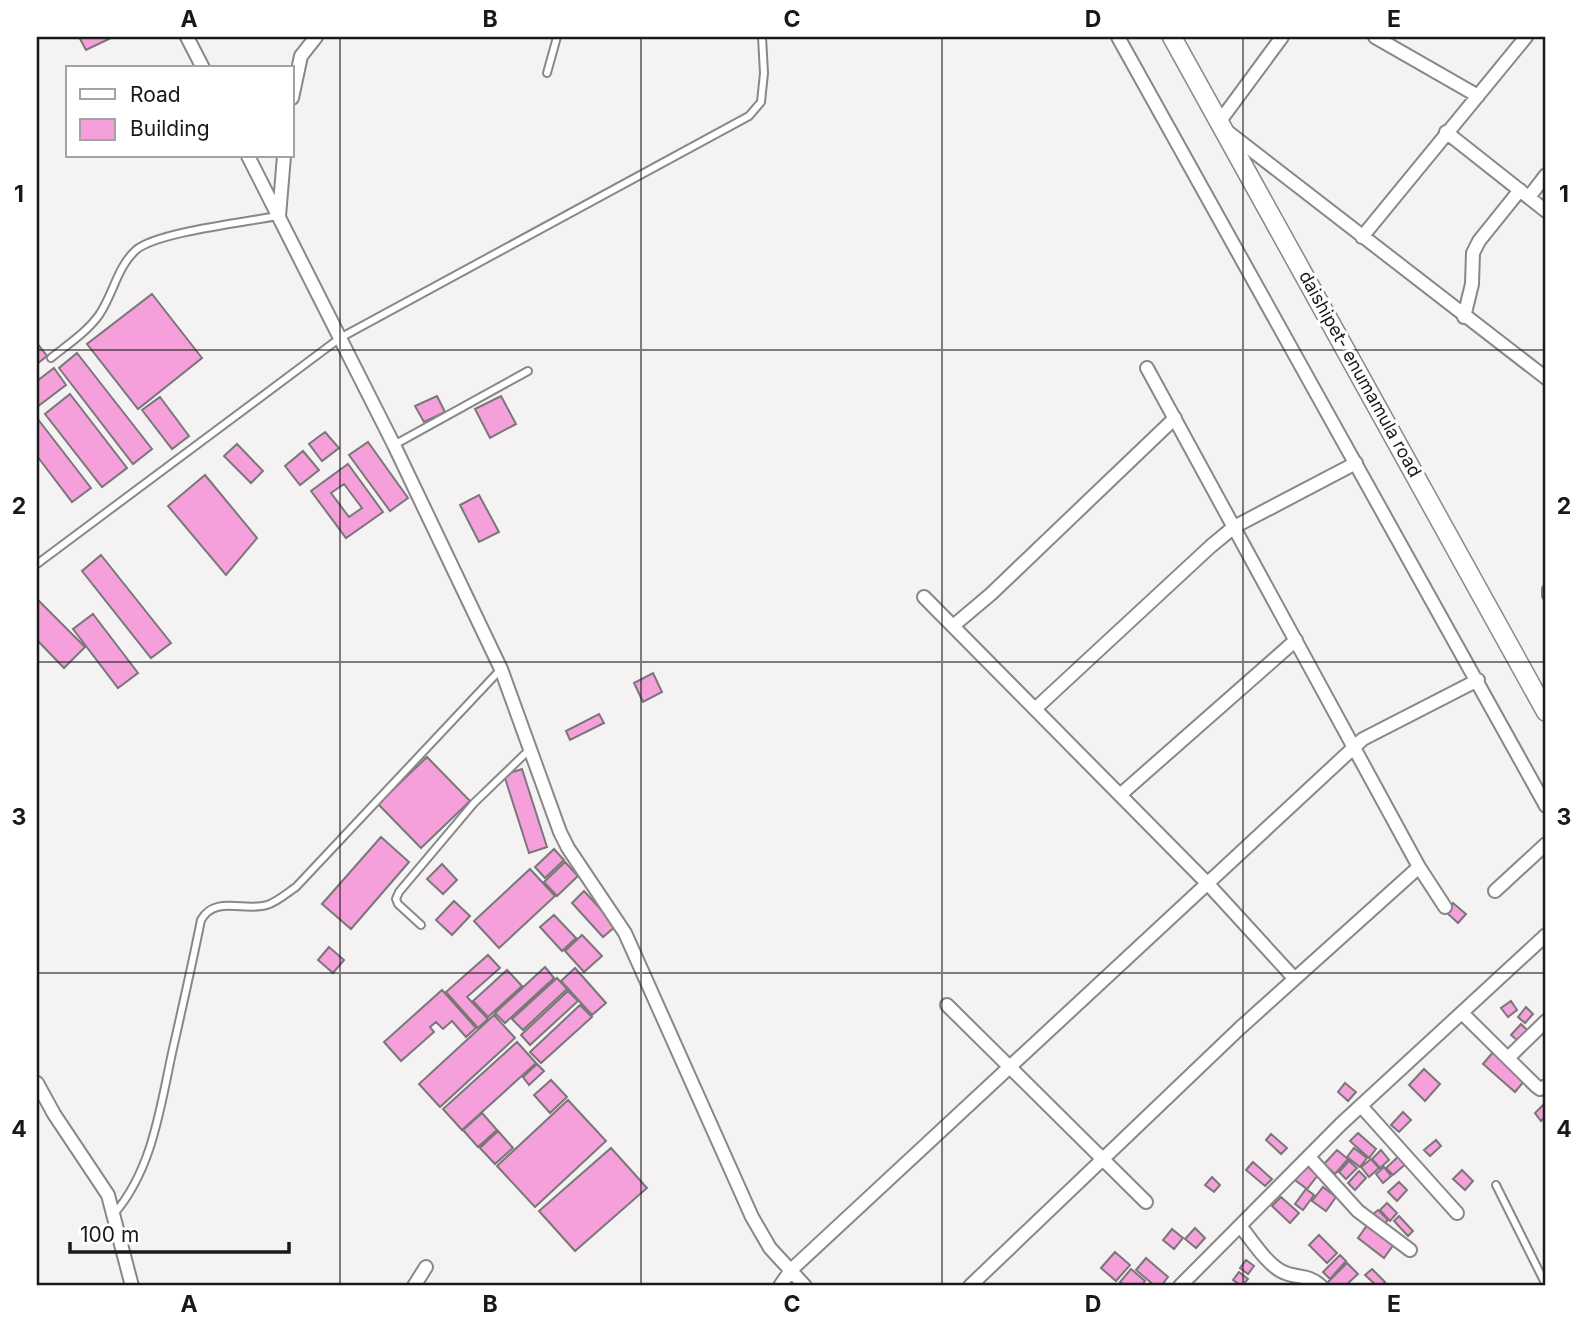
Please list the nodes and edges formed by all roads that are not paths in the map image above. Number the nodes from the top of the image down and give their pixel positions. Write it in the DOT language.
graph roads {
  1 [pos="187,37"];
  2 [pos="316,37"];
  3 [pos="556,37"];
  4 [pos="762,37"];
  5 [pos="1118,37"];
  6 [pos="1172,37"];
  7 [pos="1282,37"];
  8 [pos="1375,37"];
  9 [pos="1526,37"];
  10 [pos="202,66"];
  11 [pos="547,73"];
  12 [pos="294,88"];
  13 [pos="1478,96"];
  14 [pos="1222,125"];
  15 [pos="1446,132"];
  16 [pos="249,158"];
  17 [pos="284,158"];
  18 [pos="1546,175"];
  19 [pos="1524,194"];
  20 [pos="1546,211"];
  21 [pos="279,216"];
  22 [pos="1362,237"];
  23 [pos="1464,317"];
  24 [pos="340,338"];
  25 [pos="51,358"];
  26 [pos="1147,369"];
  27 [pos="528,371"];
  28 [pos="1546,378"];
  29 [pos="1175,418"];
  30 [pos="394,445"];
  31 [pos="1356,463"];
  32 [pos="1234,527"];
  33 [pos="37,564"];
  34 [pos="1546,589"];
  35 [pos="1546,596"];
  36 [pos="925,597"];
  37 [pos="953,626"];
  38 [pos="1296,640"];
  39 [pos="501,669"];
  40 [pos="1478,680"];
  41 [pos="1035,709"];
  42 [pos="1546,712"];
  43 [pos="1354,747"];
  44 [pos="528,750"];
  45 [pos="1120,795"];
  46 [pos="1546,806"];
  47 [pos="1546,844"];
  48 [pos="1419,867"];
  49 [pos="1208,884"];
  50 [pos="1495,891"];
  51 [pos="1445,907"];
  52 [pos="421,925"];
  53 [pos="1546,935"];
  54 [pos="1294,978"];
  55 [pos="947,1005"];
  56 [pos="1462,1013"];
  57 [pos="1546,1021"];
  58 [pos="1508,1058"];
  59 [pos="1009,1068"];
  60 [pos="37,1083"];
  61 [pos="1546,1086"];
  62 [pos="1361,1106"];
  63 [pos="1309,1157"];
  64 [pos="1102,1160"];
  65 [pos="1496,1185"];
  66 [pos="1146,1202"];
  67 [pos="1457,1213"];
  68 [pos="113,1215"];
  69 [pos="1240,1226"];
  70 [pos="1410,1250"];
  71 [pos="426,1267"];
  72 [pos="791,1270"];
  73 [pos="1546,1285"];
  74 [pos="132,1286"];
  75 [pos="414,1286"];
  76 [pos="780,1286"];
  77 [pos="806,1286"];
  78 [pos="970,1286"];
  79 [pos="1180,1286"];
  80 [pos="1321,1286"];
  1 -- 10 [label="street"];
  2 -- 12 [label="street"];
  3 -- 11 [label="lane"];
  4 -- 24 [label="lane"];
  5 -- 31 [label="street"];
  6 -- 14 [label="street, daishipet- enumamula road"];
  7 -- 14 [label="street"];
  8 -- 13 [label="street"];
  9 -- 13 [label="street"];
  13 -- 15 [label="street"];
  14 -- 22 [label="street"];
  14 -- 42 [label="street, daishipet- enumamula road"];
  15 -- 19 [label="street"];
  15 -- 22 [label="street"];
  16 -- 21 [label="street"];
  17 -- 21 [label="street"];
  18 -- 19 [label="street"];
  19 -- 20 [label="street"];
  19 -- 23 [label="street"];
  21 -- 24 [label="street"];
  21 -- 25 [label="lane"];
  22 -- 23 [label="street"];
  23 -- 28 [label="street"];
  24 -- 30 [label="street"];
  24 -- 33 [label="lane"];
  26 -- 29 [label="street"];
  27 -- 30 [label="lane"];
  29 -- 32 [label="street"];
  29 -- 37 [label="street"];
  30 -- 39 [label="street"];
  31 -- 32 [label="street"];
  31 -- 40 [label="street"];
  32 -- 38 [label="street"];
  32 -- 41 [label="street"];
  34 -- 35 [label="lane"];
  36 -- 37 [label="street"];
  37 -- 41 [label="street"];
  38 -- 43 [label="street"];
  38 -- 45 [label="street"];
  39 -- 44 [label="street"];
  39 -- 68 [label="lane"];
  40 -- 43 [label="street"];
  40 -- 46 [label="street"];
  41 -- 45 [label="street"];
  43 -- 48 [label="street"];
  43 -- 49 [label="street"];
  44 -- 52 [label="lane"];
  44 -- 72 [label="street"];
  45 -- 49 [label="street"];
  47 -- 50 [label="street"];
  48 -- 51 [label="street"];
  48 -- 54 [label="street"];
  49 -- 54 [label="street"];
  49 -- 59 [label="street"];
  53 -- 56 [label="street"];
  54 -- 64 [label="street"];
  55 -- 59 [label="street"];
  56 -- 58 [label="street"];
  56 -- 62 [label="street"];
  57 -- 58 [label="street"];
  58 -- 61 [label="street"];
  59 -- 64 [label="street"];
  59 -- 72 [label="street"];
  60 -- 68 [label="street"];
  62 -- 63 [label="street"];
  62 -- 67 [label="street"];
  63 -- 69 [label="street"];
  63 -- 70 [label="street"];
  64 -- 66 [label="street"];
  64 -- 78 [label="street"];
  65 -- 73 [label="lane"];
  68 -- 74 [label="street"];
  69 -- 79 [label="street"];
  69 -- 80 [label="street"];
  71 -- 75 [label="street"];
  72 -- 76 [label="street"];
  72 -- 77 [label="street"];
}
